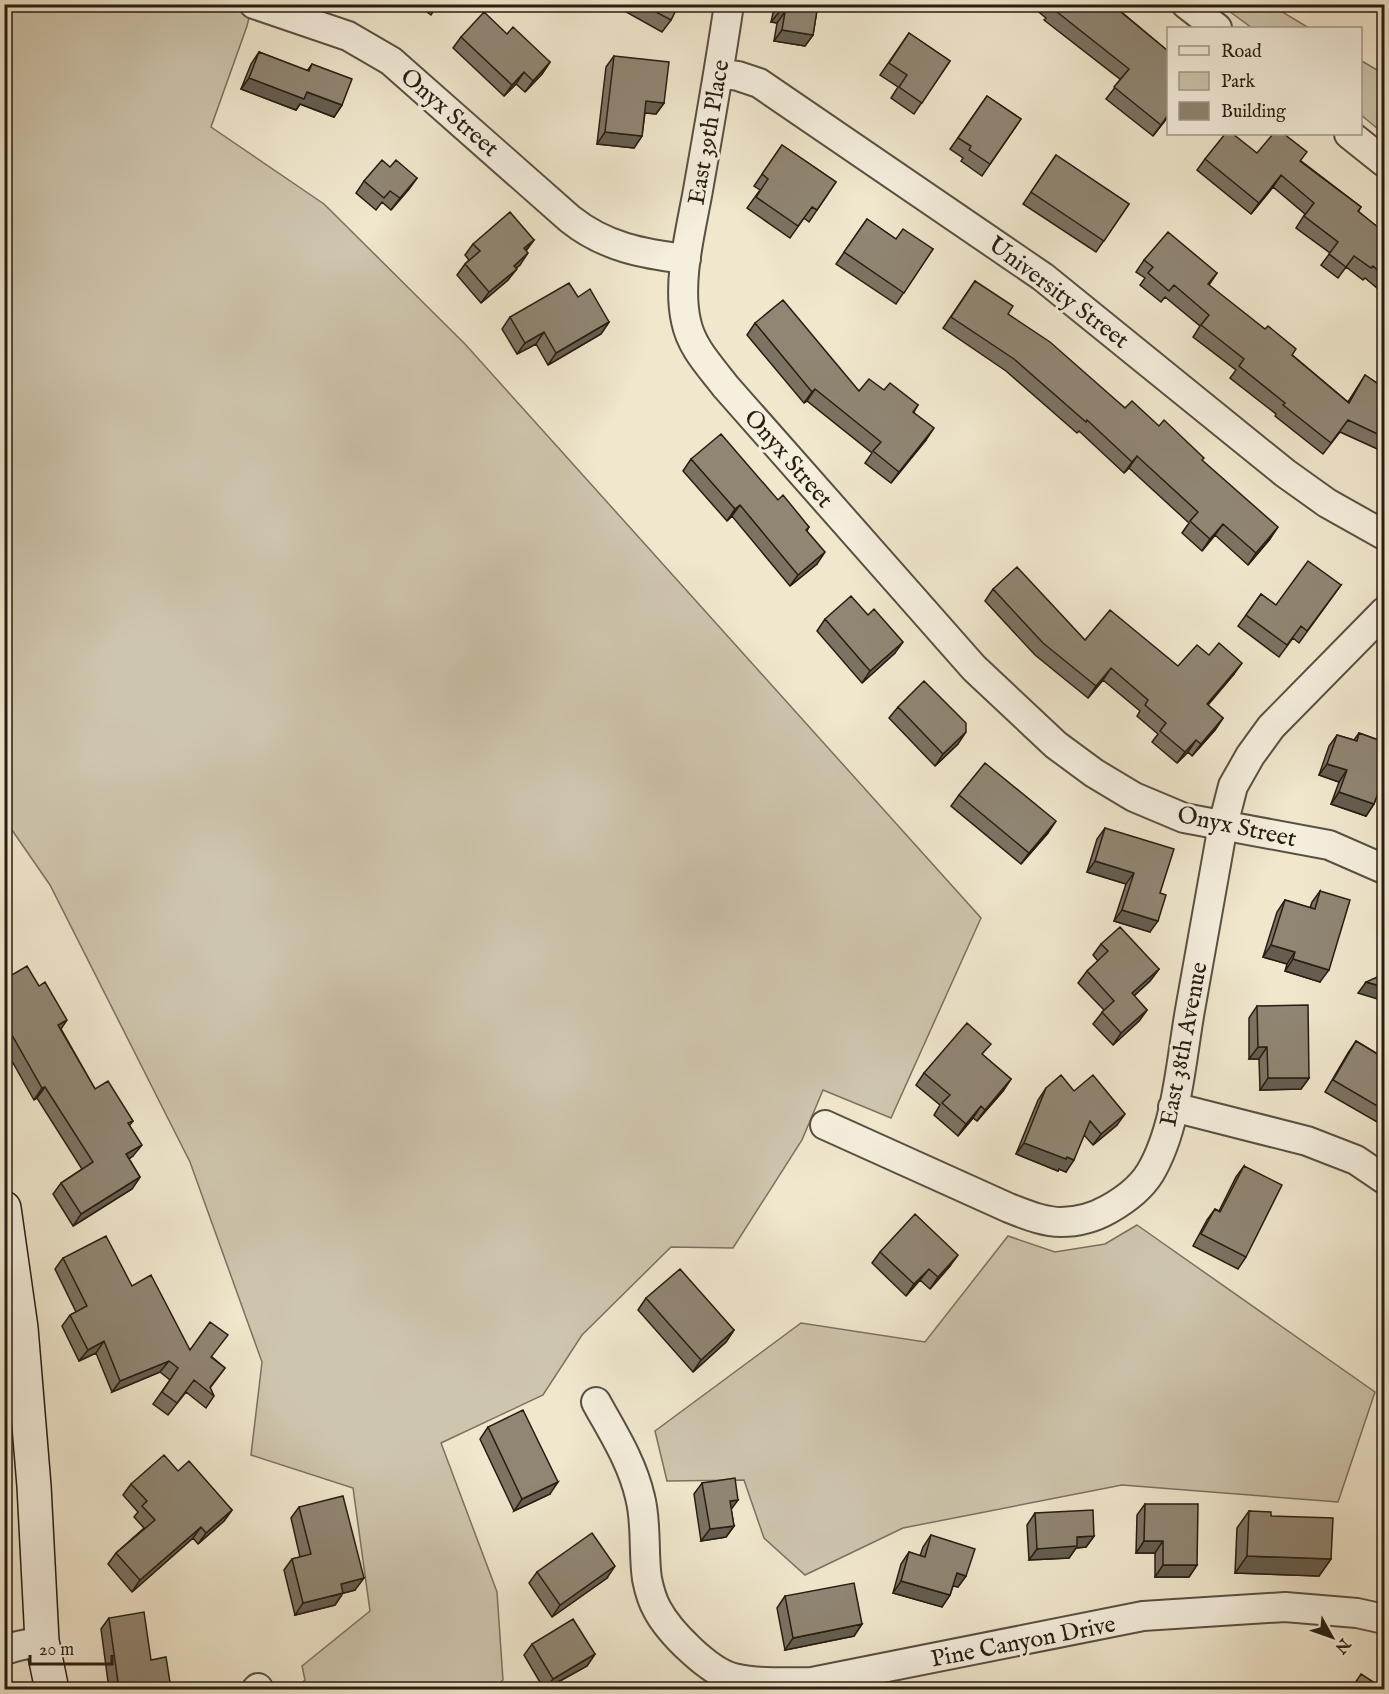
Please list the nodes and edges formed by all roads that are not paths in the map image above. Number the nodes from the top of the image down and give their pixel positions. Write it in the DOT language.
graph roads {
  1 [pos="254,4"];
  2 [pos="729,4"];
  3 [pos="1186,4"];
  4 [pos="1216,27"];
  5 [pos="719,73"];
  6 [pos="1350,135"];
  7 [pos="1384,162"];
  8 [pos="686,259"];
  9 [pos="1384,535"];
  10 [pos="1384,612"];
  11 [pos="1223,825"];
  12 [pos="1384,869"];
  13 [pos="1173,1107"];
  14 [pos="825,1125"];
  15 [pos="1384,1179"];
  16 [pos="4,1208"];
  17 [pos="596,1402"];
  18 [pos="1384,1619"];
  19 [pos="42,1641"];
  20 [pos="4,1650"];
  21 [pos="52,1689"];
  1 -- 8 [label="street, Onyx Street"];
  2 -- 5 [label="street, East 39th Place"];
  3 -- 4 [label="street"];
  5 -- 8 [label="street, East 39th Place"];
  5 -- 9 [label="street, University Street"];
  6 -- 7 [label="street"];
  8 -- 11 [label="street, Onyx Street"];
  10 -- 11 [label="street, East 38th Avenue"];
  11 -- 12 [label="street, Onyx Street"];
  11 -- 13 [label="street, East 38th Avenue"];
  13 -- 14 [label="street, East 38th Avenue"];
  13 -- 15 [label="street"];
  16 -- 19 [label="street"];
  17 -- 18 [label="street, Pine Canyon Drive"];
  19 -- 20 [label="street"];
  19 -- 21 [label="street"];
}
